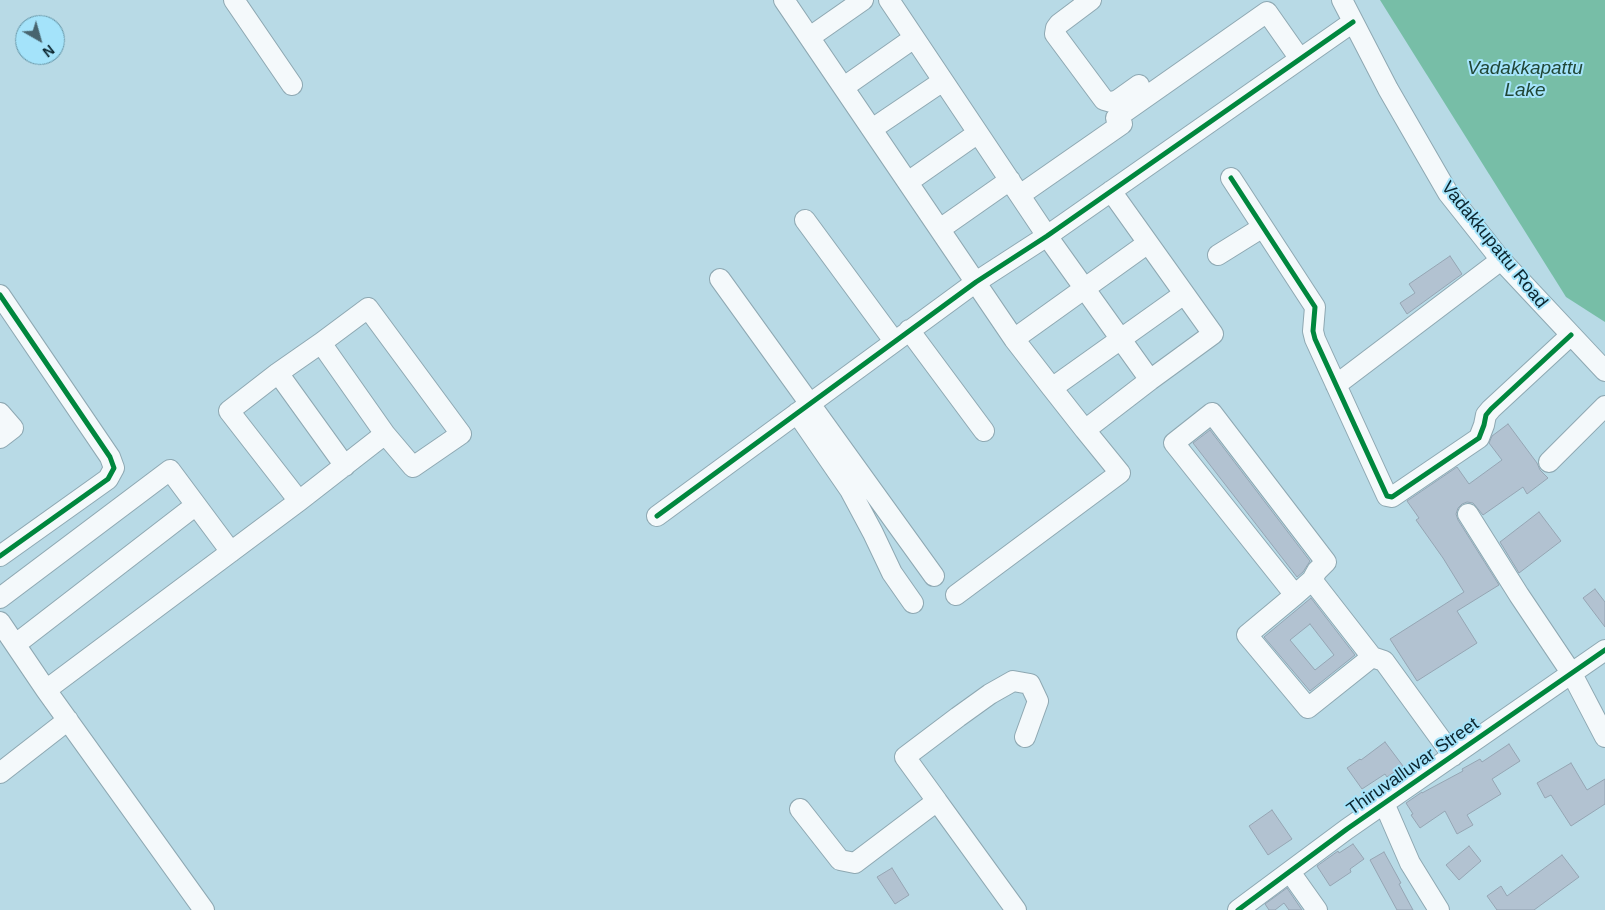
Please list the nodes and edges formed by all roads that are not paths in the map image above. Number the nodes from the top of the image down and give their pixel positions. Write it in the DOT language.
graph roads {
  1 [pos="234,0"];
  2 [pos="784,0"];
  3 [pos="863,0"];
  4 [pos="889,0"];
  5 [pos="1092,0"];
  6 [pos="1261,0"];
  7 [pos="1342,0"];
  8 [pos="1353,22"];
  9 [pos="810,37"];
  10 [pos="914,38"];
  11 [pos="1300,59"];
  12 [pos="943,81"];
  13 [pos="292,85"];
  14 [pos="844,87"];
  15 [pos="872,129"];
  16 [pos="978,133"];
  17 [pos="1231,178"];
  18 [pos="908,182"];
  19 [pos="1015,188"];
  20 [pos="1111,191"];
  21 [pos="805,220"];
  22 [pos="1263,227"];
  23 [pos="940,229"];
  24 [pos="1047,236"];
  25 [pos="1148,243"];
  26 [pos="1218,255"];
  27 [pos="1502,260"];
  28 [pos="720,279"];
  29 [pos="976,282"];
  30 [pos="1085,289"];
  31 [pos="1184,294"];
  32 [pos="0,295"];
  33 [pos="902,335"];
  34 [pos="1571,336"];
  35 [pos="1014,339"];
  36 [pos="1121,340"];
  37 [pos="320,343"];
  38 [pos="1605,371"];
  39 [pos="278,372"];
  40 [pos="1150,380"];
  41 [pos="1336,385"];
  42 [pos="1052,388"];
  43 [pos="1605,406"];
  44 [pos="803,408"];
  45 [pos="0,413"];
  46 [pos="1085,430"];
  47 [pos="984,431"];
  48 [pos="385,434"];
  49 [pos="0,438"];
  50 [pos="1549,462"];
  51 [pos="345,466"];
  52 [pos="299,502"];
  53 [pos="196,505"];
  54 [pos="1468,514"];
  55 [pos="657,516"];
  56 [pos="231,552"];
  57 [pos="0,556"];
  58 [pos="934,576"];
  59 [pos="1312,580"];
  60 [pos="956,595"];
  61 [pos="1295,595"];
  62 [pos="0,598"];
  63 [pos="913,603"];
  64 [pos="0,622"];
  65 [pos="16,644"];
  66 [pos="1605,650"];
  67 [pos="1372,657"];
  68 [pos="1572,674"];
  69 [pos="46,690"];
  70 [pos="68,720"];
  71 [pos="1025,737"];
  72 [pos="1605,737"];
  73 [pos="1453,756"];
  74 [pos="0,773"];
  75 [pos="937,801"];
  76 [pos="1384,804"];
  77 [pos="800,809"];
  78 [pos="1290,872"];
  79 [pos="204,910"];
  80 [pos="1016,910"];
  81 [pos="1238,910"];
  82 [pos="1317,910"];
  83 [pos="1439,910"];
  1 -- 13 [label="street"];
  2 -- 9 [label="street"];
  3 -- 9 [label="street"];
  4 -- 10 [label="street"];
  5 -- 6 [label="street"];
  7 -- 8 [label="street, Vadakkupattu Road"];
  8 -- 11 [label="street"];
  8 -- 27 [label="street, Vadakkupattu Road"];
  9 -- 14 [label="street"];
  10 -- 12 [label="street"];
  10 -- 14 [label="street"];
  11 -- 19 [label="street"];
  11 -- 20 [label="street"];
  12 -- 15 [label="street"];
  12 -- 16 [label="street"];
  14 -- 15 [label="street"];
  15 -- 18 [label="street"];
  16 -- 18 [label="street"];
  16 -- 19 [label="street"];
  17 -- 22 [label="street"];
  18 -- 23 [label="street"];
  19 -- 23 [label="street"];
  19 -- 24 [label="street"];
  20 -- 24 [label="street"];
  20 -- 25 [label="street"];
  21 -- 33 [label="street"];
  22 -- 26 [label="street"];
  22 -- 41 [label="street"];
  23 -- 29 [label="street"];
  24 -- 29 [label="street"];
  24 -- 30 [label="street"];
  25 -- 30 [label="street"];
  25 -- 31 [label="street"];
  27 -- 34 [label="street, Vadakkupattu Road"];
  27 -- 41 [label="street"];
  28 -- 44 [label="street"];
  29 -- 33 [label="street"];
  29 -- 35 [label="street"];
  30 -- 35 [label="street"];
  30 -- 36 [label="street"];
  31 -- 36 [label="street"];
  31 -- 40 [label="street"];
  32 -- 57 [label="street"];
  33 -- 44 [label="street"];
  33 -- 47 [label="street"];
  34 -- 38 [label="street, Vadakkupattu Road"];
  34 -- 41 [label="street"];
  35 -- 42 [label="street"];
  36 -- 40 [label="street"];
  36 -- 42 [label="street"];
  37 -- 39 [label="street"];
  37 -- 48 [label="street"];
  37 -- 48 [label="street"];
  39 -- 51 [label="street"];
  39 -- 52 [label="street"];
  40 -- 46 [label="street"];
  42 -- 46 [label="street"];
  43 -- 50 [label="street"];
  44 -- 55 [label="street"];
  44 -- 58 [label="street"];
  44 -- 63 [label="street"];
  45 -- 49 [label="street"];
  46 -- 60 [label="street"];
  48 -- 51 [label="street"];
  51 -- 52 [label="street"];
  52 -- 56 [label="street"];
  53 -- 56 [label="street"];
  53 -- 62 [label="street"];
  53 -- 65 [label="street"];
  54 -- 68 [label="street"];
  56 -- 69 [label="street"];
  59 -- 61 [label="street"];
  59 -- 61 [label="street"];
  59 -- 67 [label="street"];
  61 -- 67 [label="street"];
  64 -- 65 [label="street"];
  65 -- 69 [label="street"];
  66 -- 68 [label="street, Thiruvalluvar Street"];
  67 -- 73 [label="street"];
  68 -- 72 [label="street"];
  68 -- 73 [label="street, Thiruvalluvar Street"];
  69 -- 70 [label="street"];
  70 -- 74 [label="street"];
  70 -- 79 [label="street"];
  71 -- 75 [label="street"];
  73 -- 76 [label="street, Thiruvalluvar Street"];
  75 -- 77 [label="street"];
  75 -- 80 [label="street"];
  76 -- 78 [label="street, Thiruvalluvar Street"];
  76 -- 83 [label="street"];
  78 -- 81 [label="street, Thiruvalluvar Street"];
  78 -- 82 [label="street"];
}
